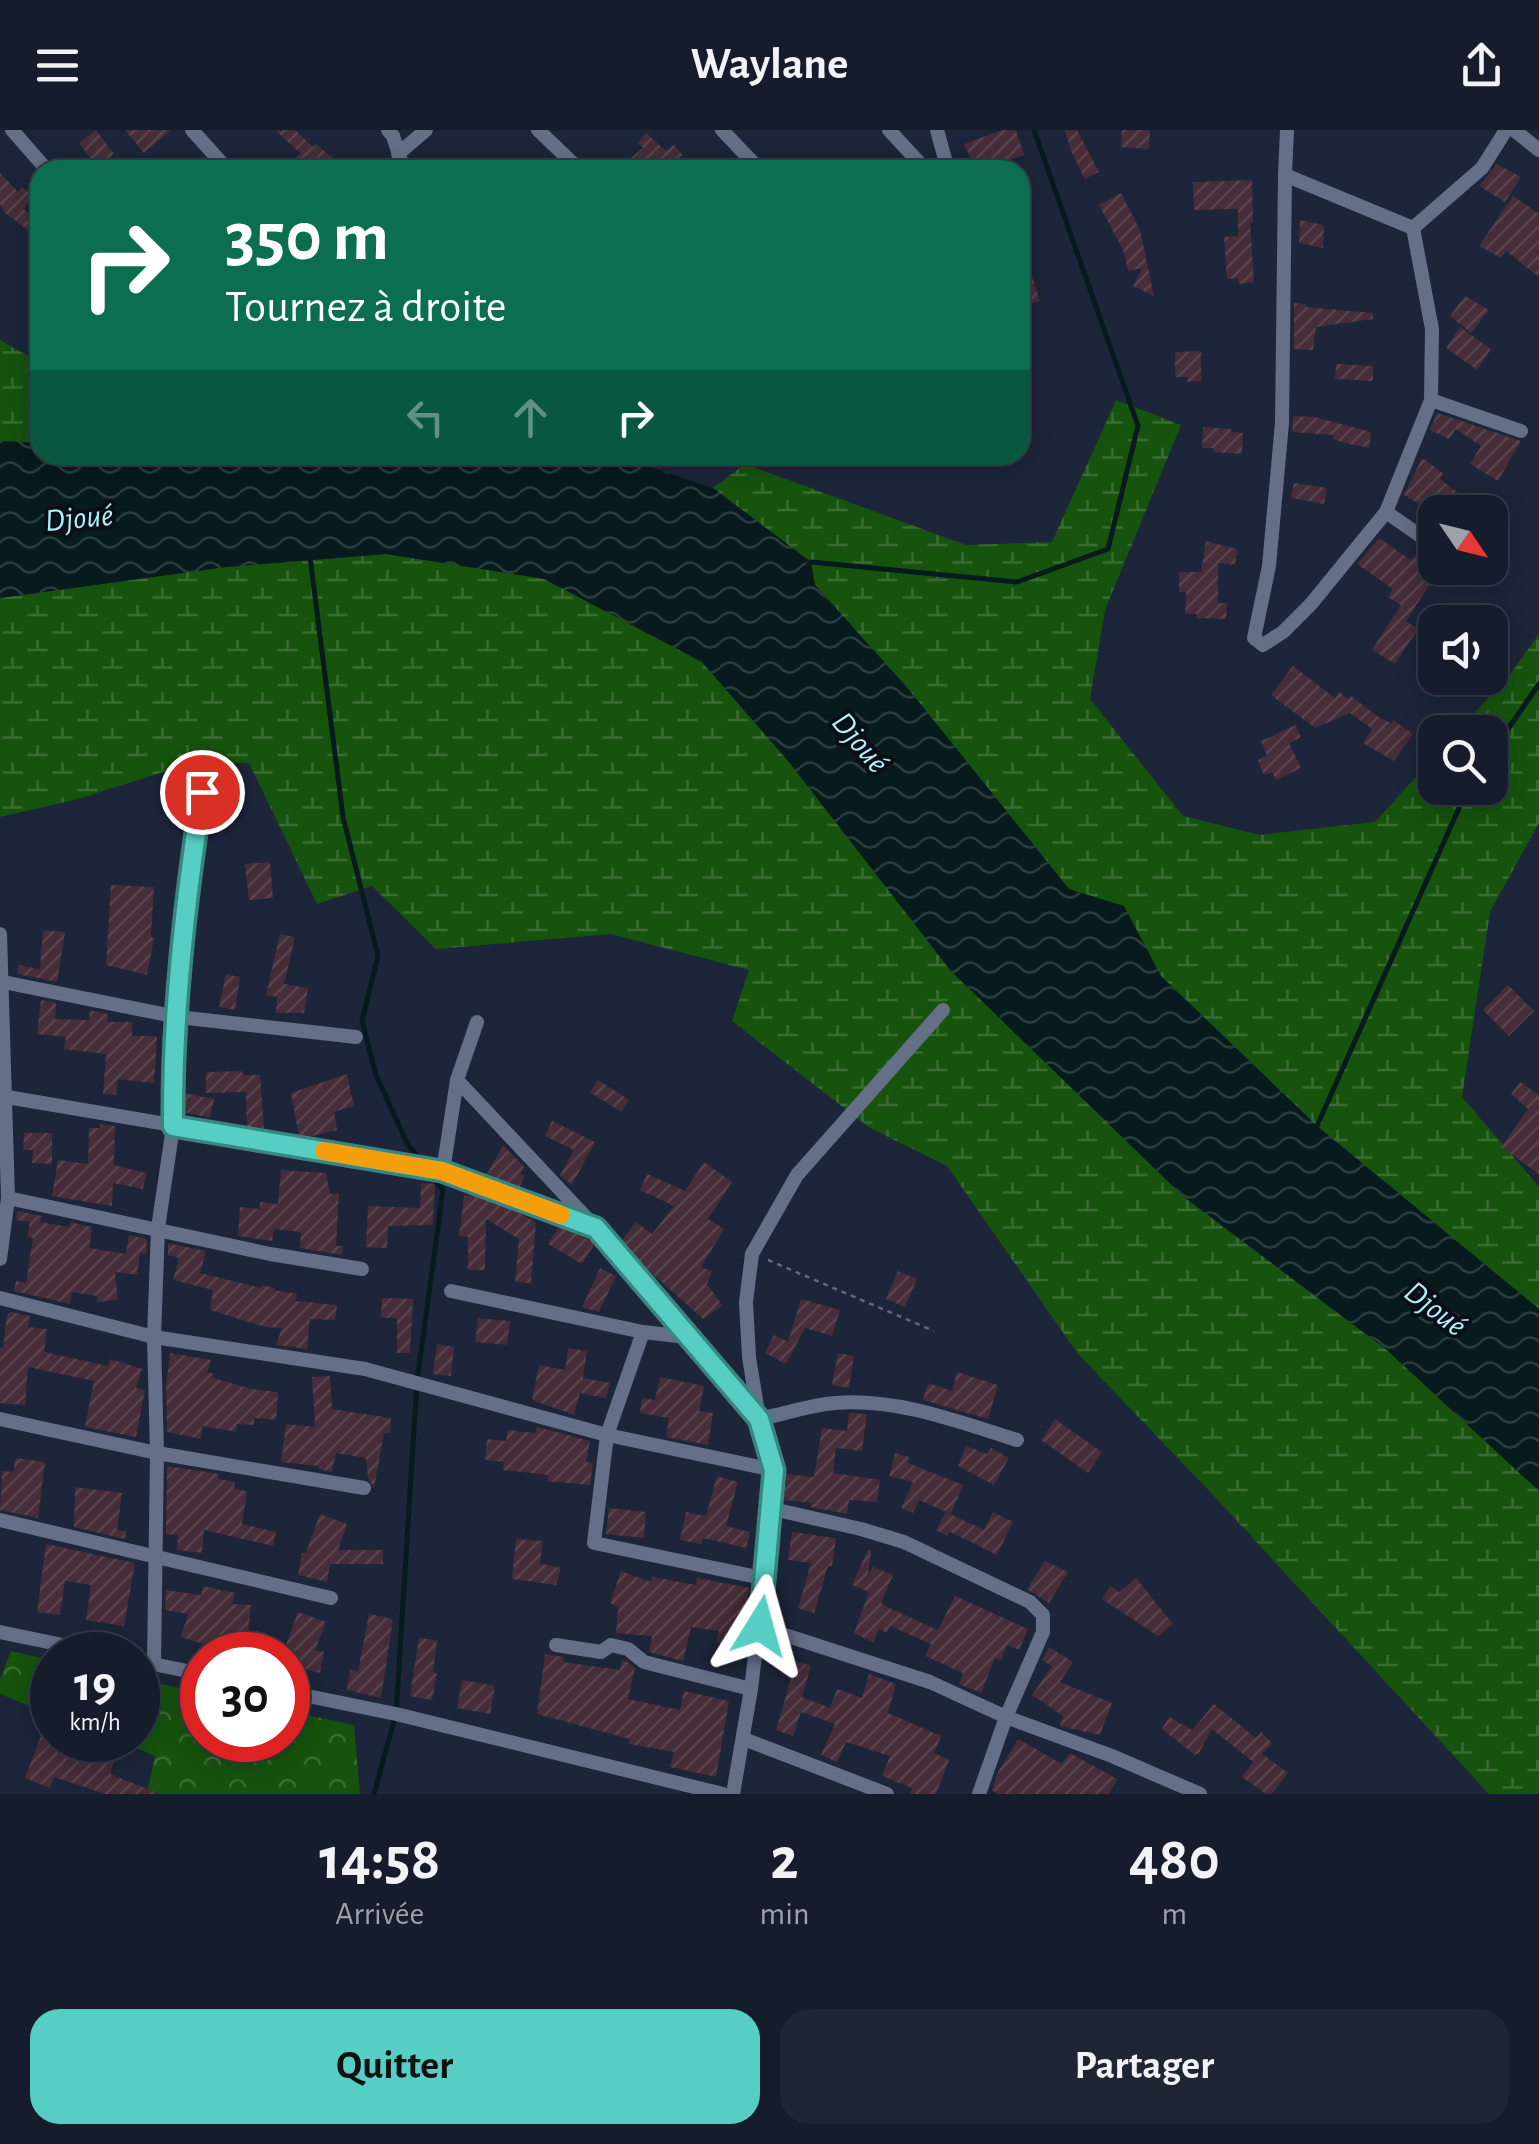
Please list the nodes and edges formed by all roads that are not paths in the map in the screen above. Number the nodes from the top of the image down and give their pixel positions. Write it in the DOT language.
graph roads {
  1 [pos="12,130"];
  2 [pos="192,130"];
  3 [pos="388,130"];
  4 [pos="426,130"];
  5 [pos="538,130"];
  6 [pos="722,130"];
  7 [pos="889,130"];
  8 [pos="937,130"];
  9 [pos="1287,130"];
  10 [pos="1510,130"];
  11 [pos="1539,150"];
  12 [pos="398,154"];
  13 [pos="38,160"];
  14 [pos="219,160"];
  15 [pos="400,160"];
  16 [pos="570,160"];
  17 [pos="750,160"];
  18 [pos="917,160"];
  19 [pos="945,160"];
  20 [pos="1285,175"];
  21 [pos="1413,228"];
  22 [pos="1431,400"];
  23 [pos="1521,432"];
  24 [pos="1386,512"];
  25 [pos="1418,534"];
  26 [pos="202,792"];
  27 [pos="0,934"];
  28 [pos="4,982"];
  29 [pos="943,1010"];
  30 [pos="178,1017"];
  31 [pos="477,1022"];
  32 [pos="356,1037"];
  33 [pos="457,1080"];
  34 [pos="7,1097"];
  35 [pos="173,1126"];
  36 [pos="442,1171"];
  37 [pos="8,1198"];
  38 [pos="158,1228"];
  39 [pos="596,1228"];
  40 [pos="0,1259"];
  41 [pos="362,1269"];
  42 [pos="450,1291"];
  43 [pos="0,1298"];
  44 [pos="643,1332"];
  45 [pos="154,1336"];
  46 [pos="687,1337"];
  47 [pos="0,1419"];
  48 [pos="759,1419"];
  49 [pos="607,1434"];
  50 [pos="1018,1440"];
  51 [pos="157,1453"];
  52 [pos="774,1470"];
  53 [pos="364,1488"];
  54 [pos="773,1509"];
  55 [pos="0,1520"];
  56 [pos="154,1557"];
  57 [pos="767,1579"];
  58 [pos="330,1598"];
  59 [pos="760,1626"];
  60 [pos="0,1632"];
  61 [pos="154,1632"];
  62 [pos="30,1638"];
  63 [pos="556,1645"];
  64 [pos="751,1689"];
  65 [pos="310,1696"];
  66 [pos="1006,1717"];
  67 [pos="744,1739"];
  68 [pos="723,1794"];
  69 [pos="733,1794"];
  70 [pos="886,1794"];
  71 [pos="980,1794"];
  72 [pos="1200,1794"];
  1 -- 13 [label="street"];
  2 -- 14 [label="street"];
  3 -- 12 [label="street"];
  4 -- 12 [label="street"];
  5 -- 16 [label="street"];
  6 -- 17 [label="street"];
  7 -- 18 [label="street"];
  8 -- 19 [label="street"];
  9 -- 20 [label="street"];
  10 -- 11 [label="street"];
  10 -- 21 [label="street"];
  12 -- 15 [label="street"];
  20 -- 21 [label="street"];
  20 -- 24 [label="street"];
  21 -- 22 [label="street"];
  22 -- 23 [label="street"];
  22 -- 24 [label="street"];
  24 -- 25 [label="street"];
  26 -- 30 [label="street"];
  27 -- 28 [label="street"];
  28 -- 30 [label="street"];
  28 -- 34 [label="street"];
  29 -- 48 [label="street"];
  30 -- 32 [label="street"];
  30 -- 35 [label="street"];
  31 -- 33 [label="street"];
  33 -- 36 [label="street"];
  33 -- 39 [label="street"];
  34 -- 35 [label="street"];
  34 -- 37 [label="street"];
  35 -- 36 [label="street"];
  35 -- 38 [label="street"];
  36 -- 39 [label="street"];
  37 -- 38 [label="street"];
  37 -- 40 [label="street"];
  38 -- 41 [label="street"];
  38 -- 45 [label="street"];
  39 -- 46 [label="street"];
  42 -- 44 [label="street"];
  43 -- 45 [label="street"];
  44 -- 46 [label="street"];
  44 -- 49 [label="street"];
  45 -- 49 [label="street"];
  45 -- 51 [label="street"];
  46 -- 48 [label="street"];
  47 -- 51 [label="street"];
  48 -- 50 [label="street"];
  48 -- 52 [label="street"];
  49 -- 52 [label="street"];
  49 -- 57 [label="street"];
  51 -- 53 [label="street"];
  51 -- 56 [label="street"];
  52 -- 54 [label="street"];
  54 -- 57 [label="street"];
  54 -- 66 [label="street"];
  55 -- 56 [label="street"];
  56 -- 58 [label="street"];
  56 -- 61 [label="street"];
  57 -- 59 [label="street"];
  59 -- 64 [label="street"];
  59 -- 66 [label="street"];
  60 -- 62 [label="street"];
  63 -- 64 [label="street"];
  64 -- 67 [label="street"];
  65 -- 68 [label="street"];
  66 -- 71 [label="street"];
  66 -- 72 [label="street"];
  67 -- 69 [label="street"];
  67 -- 70 [label="street"];
}
